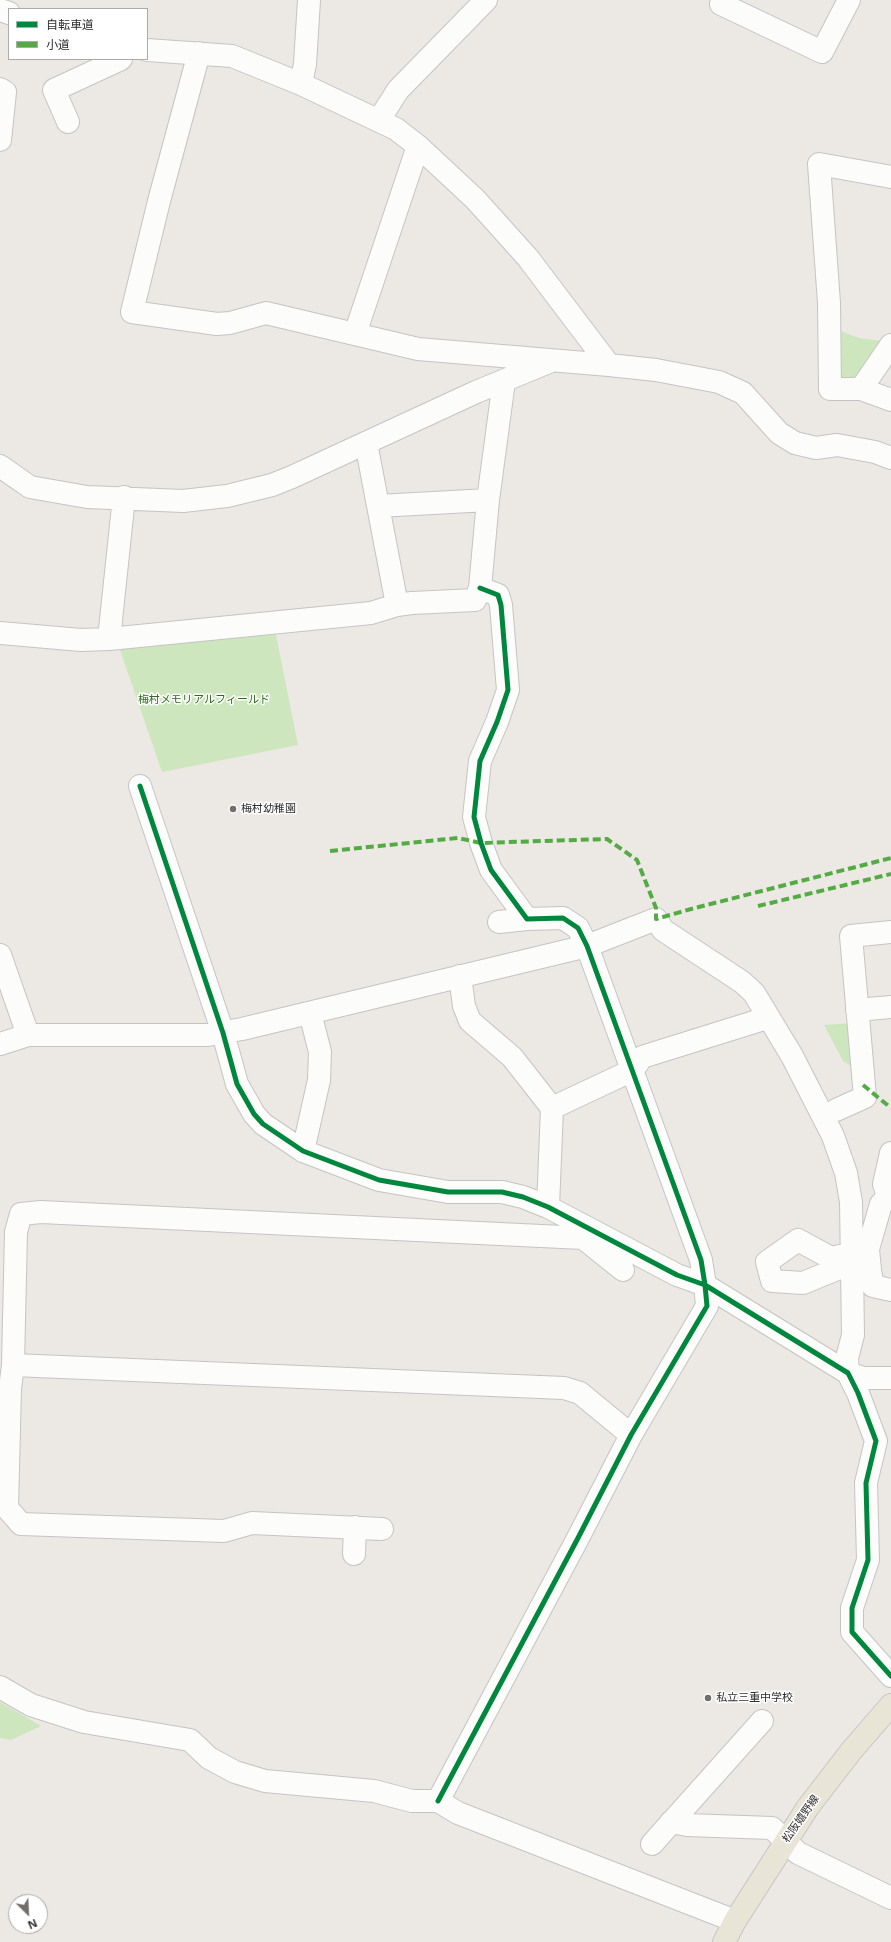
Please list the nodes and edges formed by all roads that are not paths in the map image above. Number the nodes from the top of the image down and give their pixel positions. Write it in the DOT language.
graph roads {
  1 [pos="309,0"];
  2 [pos="486,0"];
  3 [pos="723,0"];
  4 [pos="849,0"];
  5 [pos="148,50"];
  6 [pos="199,53"];
  7 [pos="119,60"];
  8 [pos="301,84"];
  9 [pos="0,89"];
  10 [pos="379,120"];
  11 [pos="68,122"];
  12 [pos="0,140"];
  13 [pos="418,146"];
  14 [pos="891,177"];
  15 [pos="355,334"];
  16 [pos="891,346"];
  17 [pos="550,361"];
  18 [pos="609,365"];
  19 [pos="504,381"];
  20 [pos="861,389"];
  21 [pos="891,400"];
  22 [pos="366,443"];
  23 [pos="891,458"];
  24 [pos="0,466"];
  25 [pos="124,497"];
  26 [pos="488,500"];
  27 [pos="378,506"];
  28 [pos="480,588"];
  29 [pos="397,605"];
  30 [pos="0,632"];
  31 [pos="109,639"];
  32 [pos="140,786"];
  33 [pos="527,919"];
  34 [pos="499,922"];
  35 [pos="891,932"];
  36 [pos="587,946"];
  37 [pos="0,955"];
  38 [pos="460,976"];
  39 [pos="891,1007"];
  40 [pos="856,1010"];
  41 [pos="310,1013"];
  42 [pos="767,1018"];
  43 [pos="223,1033"];
  44 [pos="28,1035"];
  45 [pos="0,1044"];
  46 [pos="633,1070"];
  47 [pos="552,1108"];
  48 [pos="836,1110"];
  49 [pos="303,1151"];
  50 [pos="891,1153"];
  51 [pos="889,1197"];
  52 [pos="548,1207"];
  53 [pos="623,1270"];
  54 [pos="705,1285"];
  55 [pos="891,1290"];
  56 [pos="13,1365"];
  57 [pos="848,1374"];
  58 [pos="891,1378"];
  59 [pos="631,1435"];
  60 [pos="355,1527"];
  61 [pos="382,1529"];
  62 [pos="354,1554"];
  63 [pos="891,1676"];
  64 [pos="0,1686"];
  65 [pos="891,1705"];
  66 [pos="762,1721"];
  67 [pos="438,1801"];
  68 [pos="671,1822"];
  69 [pos="786,1840"];
  70 [pos="652,1844"];
  71 [pos="891,1898"];
  72 [pos="735,1921"];
  73 [pos="724,1942"];
  1 -- 8 [label="street"];
  2 -- 10 [label="street"];
  3 -- 4 [label="street"];
  5 -- 6 [label="street"];
  6 -- 8 [label="street"];
  6 -- 15 [label="street"];
  7 -- 11 [label="street"];
  8 -- 10 [label="street"];
  9 -- 12 [label="street"];
  10 -- 13 [label="street"];
  13 -- 15 [label="street"];
  13 -- 18 [label="street"];
  14 -- 20 [label="street"];
  15 -- 17 [label="street"];
  16 -- 20 [label="street"];
  17 -- 18 [label="street"];
  17 -- 19 [label="street"];
  18 -- 23 [label="street"];
  19 -- 22 [label="street"];
  19 -- 26 [label="street"];
  20 -- 21 [label="street"];
  22 -- 25 [label="street"];
  22 -- 27 [label="street"];
  24 -- 25 [label="street"];
  25 -- 31 [label="street"];
  26 -- 27 [label="street"];
  26 -- 28 [label="street"];
  27 -- 29 [label="street"];
  28 -- 29 [label="street"];
  28 -- 33 [label="street"];
  29 -- 31 [label="street"];
  30 -- 31 [label="street"];
  32 -- 43 [label="street"];
  33 -- 34 [label="street"];
  33 -- 36 [label="street"];
  35 -- 40 [label="street"];
  36 -- 38 [label="street"];
  36 -- 42 [label="street"];
  36 -- 46 [label="street"];
  37 -- 44 [label="street"];
  38 -- 41 [label="street"];
  38 -- 47 [label="street"];
  39 -- 40 [label="street"];
  40 -- 48 [label="street"];
  41 -- 43 [label="street"];
  41 -- 49 [label="street"];
  42 -- 46 [label="street"];
  42 -- 57 [label="street"];
  43 -- 44 [label="street"];
  43 -- 49 [label="street"];
  44 -- 45 [label="street"];
  46 -- 47 [label="street"];
  46 -- 54 [label="street"];
  47 -- 52 [label="street"];
  49 -- 52 [label="street"];
  50 -- 51 [label="street"];
  51 -- 55 [label="street"];
  52 -- 54 [label="street"];
  53 -- 56 [label="street"];
  54 -- 57 [label="street"];
  54 -- 59 [label="street"];
  56 -- 59 [label="street"];
  56 -- 60 [label="street"];
  57 -- 58 [label="street"];
  57 -- 63 [label="street"];
  59 -- 67 [label="street"];
  60 -- 61 [label="street"];
  60 -- 62 [label="street"];
  64 -- 67 [label="street"];
  65 -- 69 [label="main road, 松阪嬉野線"];
  66 -- 68 [label="street"];
  67 -- 72 [label="street"];
  68 -- 69 [label="street"];
  68 -- 70 [label="street"];
  69 -- 71 [label="street"];
  69 -- 72 [label="main road, 松阪嬉野線"];
  72 -- 73 [label="main road, 松阪嬉野線"];
}
